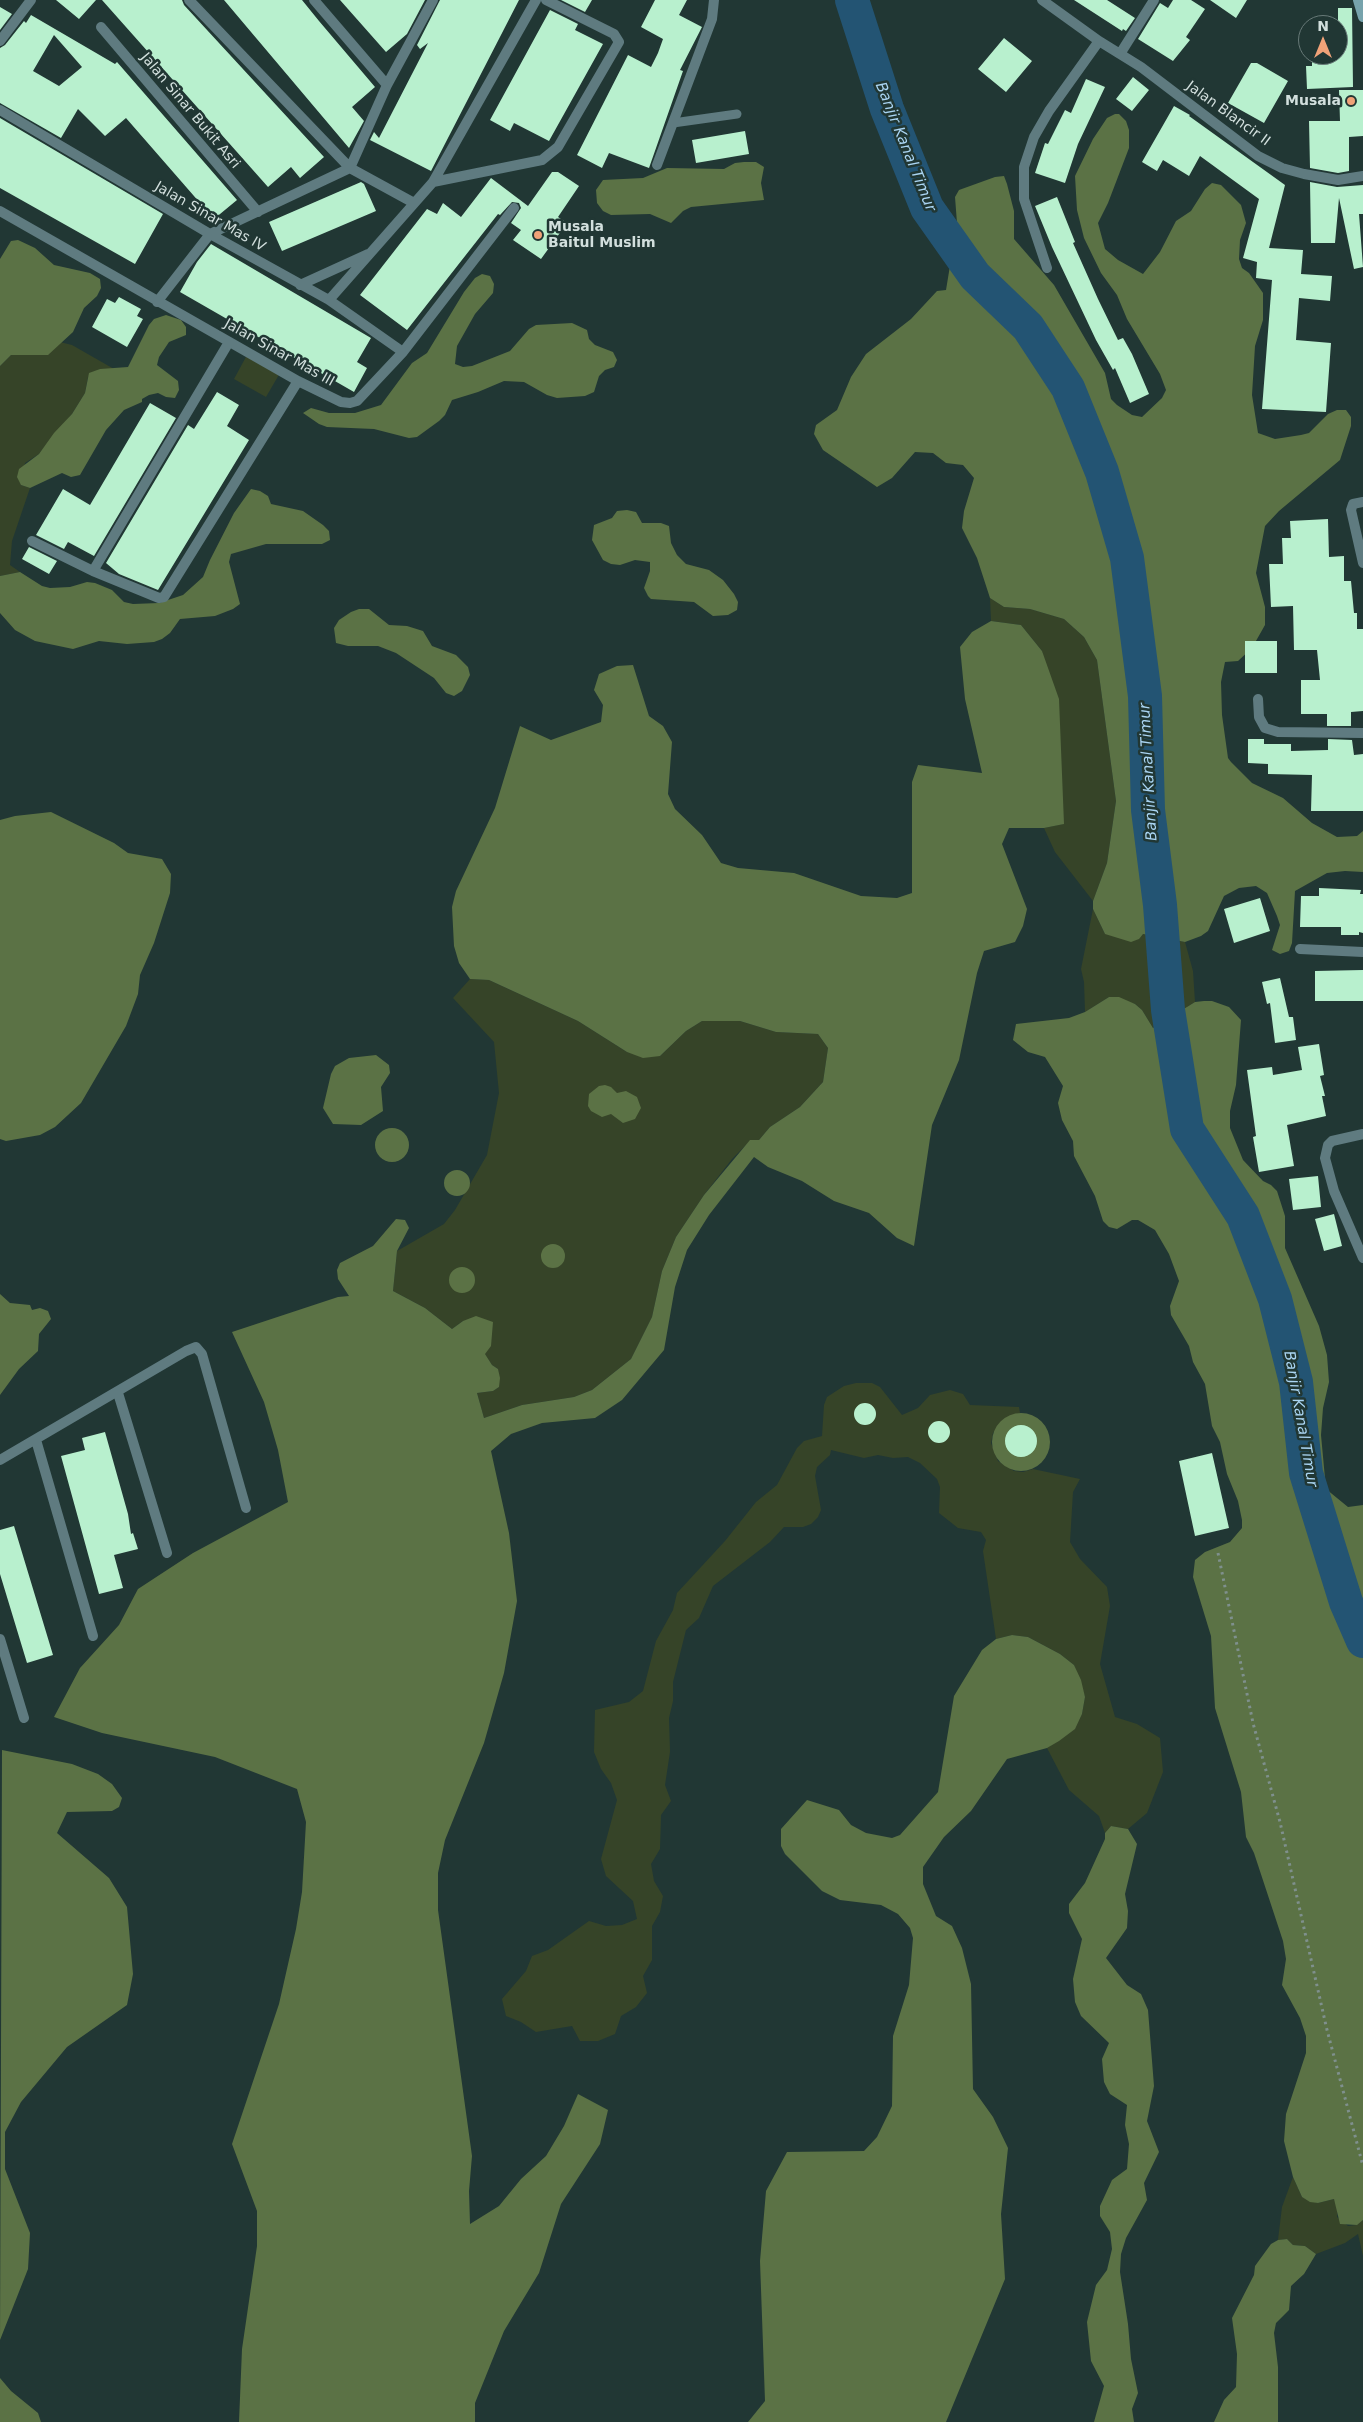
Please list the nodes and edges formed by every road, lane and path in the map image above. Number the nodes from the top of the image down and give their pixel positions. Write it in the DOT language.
graph roads {
  1 [pos="31,0"];
  2 [pos="189,0"];
  3 [pos="314,0"];
  4 [pos="536,0"];
  5 [pos="546,0"];
  6 [pos="714,0"];
  7 [pos="1042,0"];
  8 [pos="1154,0"];
  9 [pos="1358,0"];
  10 [pos="431,1"];
  11 [pos="1363,17"];
  12 [pos="101,27"];
  13 [pos="0,41"];
  14 [pos="1099,41"];
  15 [pos="1120,54"];
  16 [pos="387,85"];
  17 [pos="0,110"];
  18 [pos="737,114"];
  19 [pos="673,123"];
  20 [pos="657,165"];
  21 [pos="350,168"];
  22 [pos="1363,176"];
  23 [pos="433,182"];
  24 [pos="414,203"];
  25 [pos="514,208"];
  26 [pos="0,211"];
  27 [pos="258,212"];
  28 [pos="210,234"];
  29 [pos="371,252"];
  30 [pos="1047,268"];
  31 [pos="300,285"];
  32 [pos="329,300"];
  33 [pos="157,302"];
  34 [pos="229,342"];
  35 [pos="403,352"];
  36 [pos="298,381"];
  37 [pos="1363,502"];
  38 [pos="32,541"];
  39 [pos="1363,563"];
  40 [pos="92,571"];
  41 [pos="1258,699"];
  42 [pos="1363,733"];
  43 [pos="1300,948"];
  44 [pos="1363,952"];
  45 [pos="1363,1134"];
  46 [pos="1358,1234"];
  47 [pos="1363,1258"];
  48 [pos="118,1393"];
  49 [pos="36,1440"];
  50 [pos="0,1460"];
  51 [pos="246,1508"];
  52 [pos="167,1552"];
  53 [pos="1218,1553"];
  54 [pos="94,1636"];
  55 [pos="0,1639"];
  56 [pos="24,1718"];
  57 [pos="1363,2166"];
  1 -- 13 [label="street"];
  2 -- 21 [label="street"];
  3 -- 16 [label="street"];
  4 -- 23 [label="street"];
  5 -- 23 [label="street"];
  6 -- 19 [label="street"];
  7 -- 14 [label="street, Jalan Blancir II"];
  8 -- 15 [label="street"];
  9 -- 11 [label="street"];
  10 -- 16 [label="street"];
  12 -- 27 [label="street, Jalan Sinar Bukit Asri"];
  14 -- 15 [label="street, Jalan Blancir II"];
  14 -- 30 [label="street"];
  15 -- 22 [label="street, Jalan Blancir II"];
  16 -- 21 [label="street"];
  17 -- 28 [label="street, Jalan Sinar Mas IV"];
  18 -- 19 [label="lane"];
  19 -- 20 [label="street"];
  21 -- 24 [label="street"];
  21 -- 27 [label="street"];
  23 -- 24 [label="street"];
  24 -- 29 [label="street"];
  25 -- 35 [label="street, Jalan Sinar Mas III"];
  26 -- 33 [label="street, Jalan Sinar Mas III"];
  27 -- 28 [label="street"];
  28 -- 31 [label="street, Jalan Sinar Mas IV"];
  28 -- 33 [label="street"];
  29 -- 31 [label="street"];
  29 -- 32 [label="street"];
  31 -- 32 [label="street, Jalan Sinar Mas IV"];
  32 -- 35 [label="street, Jalan Sinar Mas IV"];
  33 -- 34 [label="street, Jalan Sinar Mas III"];
  34 -- 36 [label="street, Jalan Sinar Mas III"];
  34 -- 40 [label="street"];
  35 -- 36 [label="street, Jalan Sinar Mas III"];
  36 -- 40 [label="street"];
  37 -- 39 [label="street"];
  38 -- 40 [label="street"];
  41 -- 42 [label="street"];
  43 -- 44 [label="street"];
  45 -- 46 [label="street"];
  46 -- 47 [label="street"];
  48 -- 49 [label="street"];
  48 -- 51 [label="street"];
  48 -- 52 [label="street"];
  49 -- 50 [label="street"];
  49 -- 54 [label="street"];
  53 -- 57 [label="path"];
  55 -- 56 [label="street"];
}
